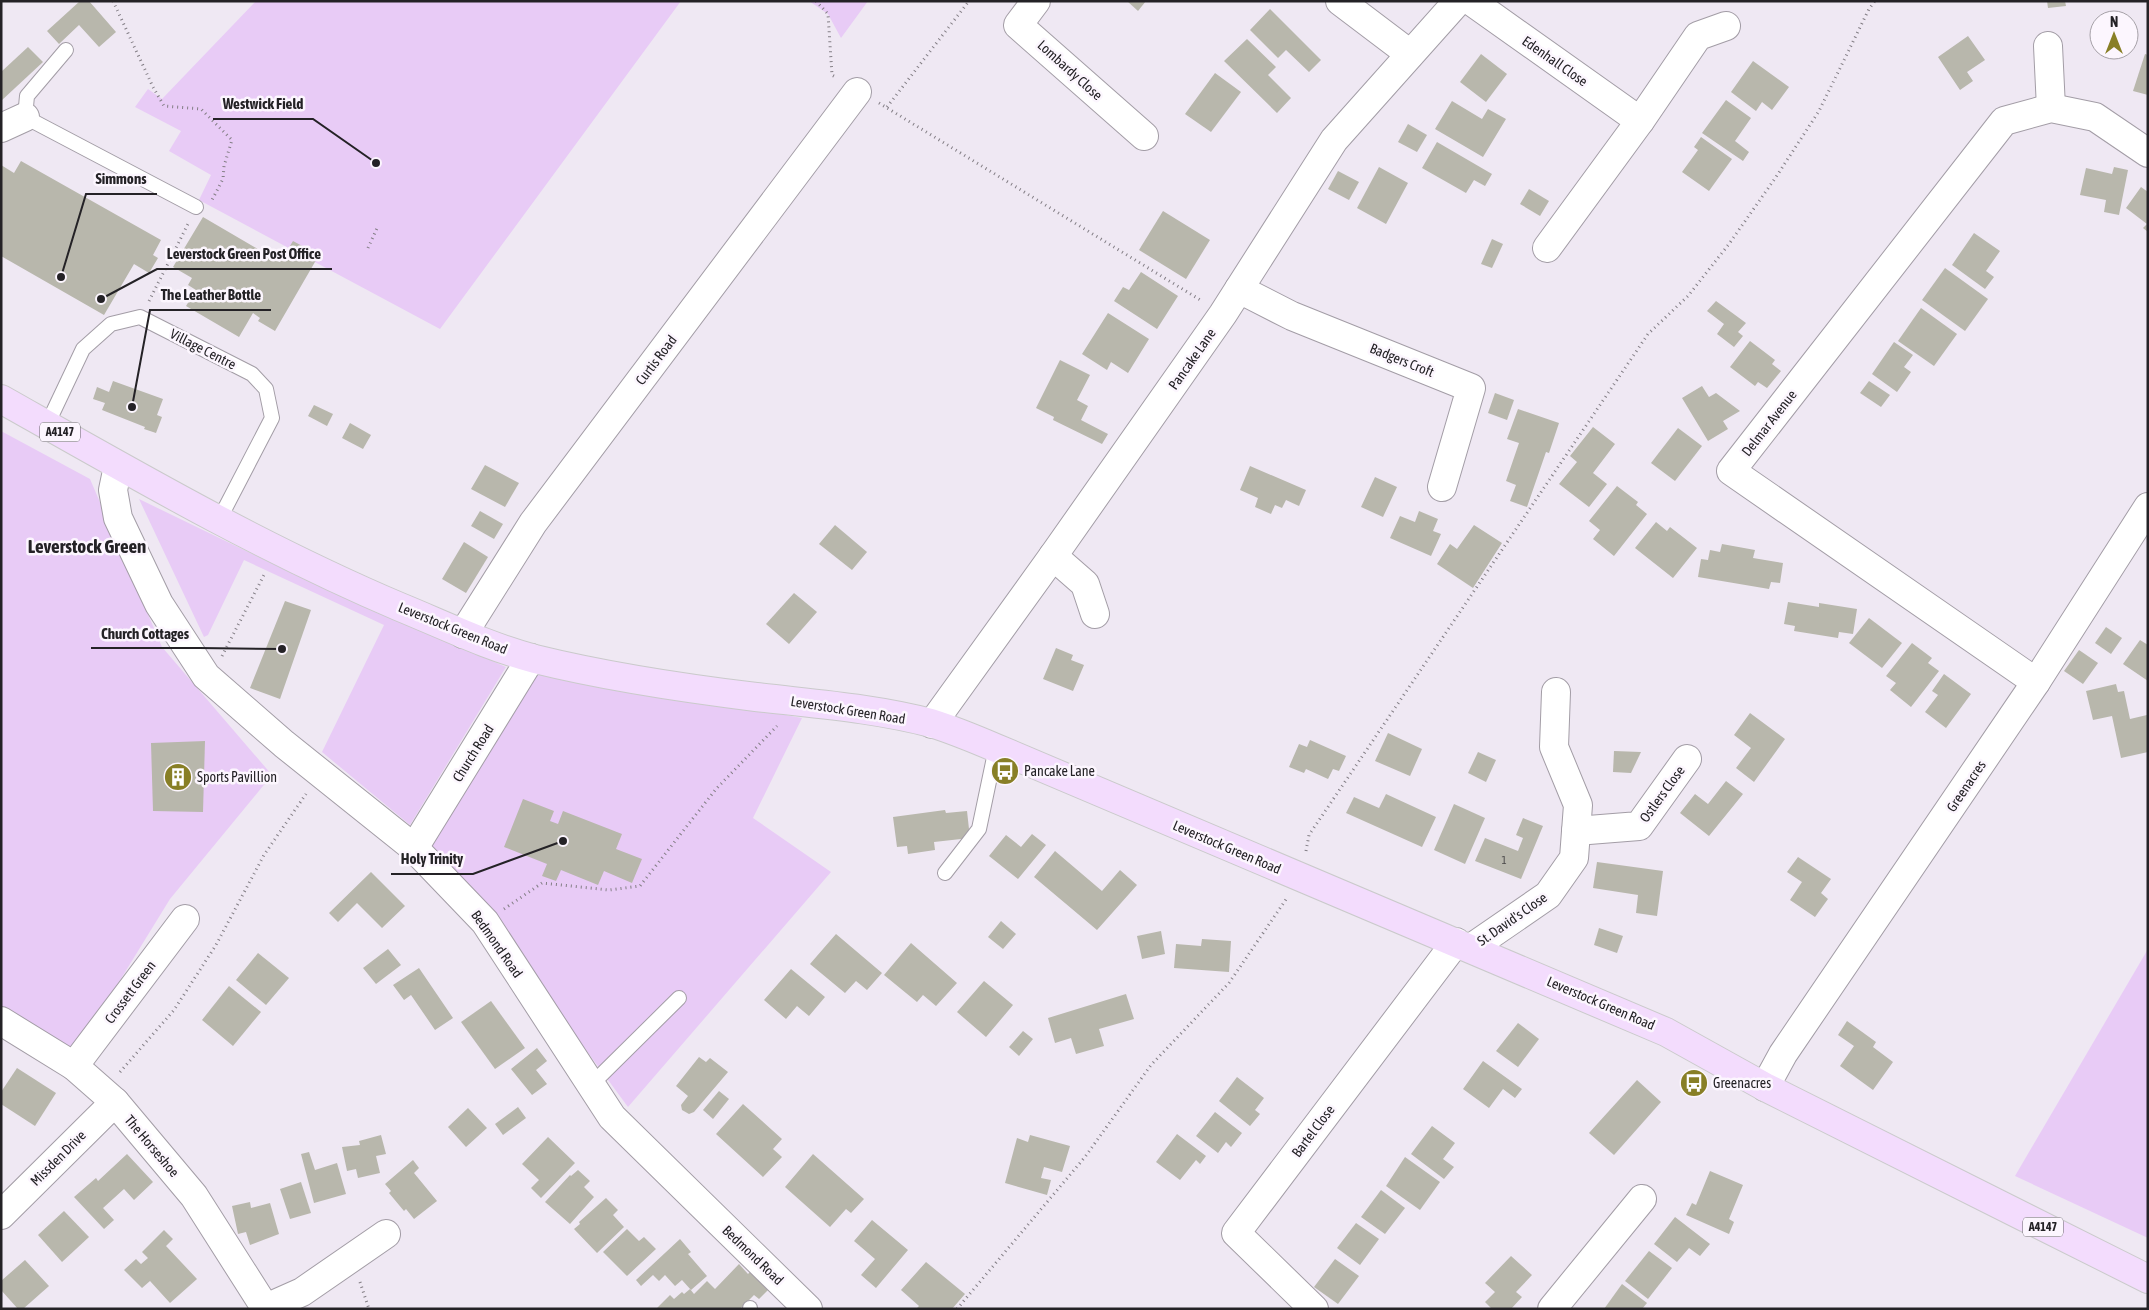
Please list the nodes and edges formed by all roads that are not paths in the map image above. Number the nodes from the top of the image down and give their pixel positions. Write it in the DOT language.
graph roads {
  1 [pos="1036,1"];
  2 [pos="1340,1"];
  3 [pos="1458,1"];
  4 [pos="1471,1"];
  5 [pos="1726,26"];
  6 [pos="2048,46"];
  7 [pos="66,50"];
  8 [pos="1410,54"];
  9 [pos="857,92"];
  10 [pos="2051,108"];
  11 [pos="1640,121"];
  12 [pos="13,122"];
  13 [pos="1144,136"];
  14 [pos="2148,153"];
  15 [pos="196,207"];
  16 [pos="1546,248"];
  17 [pos="1239,289"];
  18 [pos="1,398"];
  19 [pos="47,425"];
  20 [pos="118,466"];
  21 [pos="1442,487"];
  22 [pos="2148,507"];
  23 [pos="219,520"];
  24 [pos="1054,556"];
  25 [pos="1094,614"];
  26 [pos="463,634"];
  27 [pos="531,658"];
  28 [pos="2036,682"];
  29 [pos="1556,692"];
  30 [pos="932,724"];
  31 [pos="996,748"];
  32 [pos="1687,759"];
  33 [pos="1576,831"];
  34 [pos="414,848"];
  35 [pos="945,873"];
  36 [pos="185,919"];
  37 [pos="1464,945"];
  38 [pos="679,998"];
  39 [pos="1,1021"];
  40 [pos="74,1066"];
  41 [pos="591,1085"];
  42 [pos="1765,1088"];
  43 [pos="109,1097"];
  44 [pos="1642,1199"];
  45 [pos="1,1215"];
  46 [pos="386,1234"];
  47 [pos="2148,1279"];
  48 [pos="266,1308"];
  49 [pos="808,1309"];
  50 [pos="1314,1309"];
  51 [pos="1552,1309"];
  1 -- 13 [label="street, Lombardy Close"];
  2 -- 8 [label="street"];
  3 -- 8 [label="street, Pancake Lane"];
  4 -- 11 [label="street, Edenhall Close"];
  5 -- 11 [label="street"];
  6 -- 10 [label="street"];
  7 -- 12 [label="lane"];
  8 -- 17 [label="street, Pancake Lane"];
  9 -- 26 [label="street, Curtis Road"];
  10 -- 14 [label="street, Delmar Avenue"];
  10 -- 28 [label="street, Delmar Avenue"];
  11 -- 16 [label="street"];
  12 -- 15 [label="lane"];
  17 -- 21 [label="street, Badgers Croft"];
  17 -- 24 [label="street, Pancake Lane"];
  18 -- 19 [label="main road, Leverstock Green Road / A4147"];
  19 -- 20 [label="main road, Leverstock Green Road / A4147"];
  19 -- 23 [label="lane, Village Centre"];
  20 -- 23 [label="main road, Leverstock Green Road / A4147"];
  20 -- 34 [label="street, Bedmond Road"];
  22 -- 28 [label="street, Greenacres"];
  23 -- 26 [label="main road, Leverstock Green Road / A4147"];
  24 -- 25 [label="street"];
  24 -- 30 [label="street, Pancake Lane"];
  26 -- 27 [label="main road, Leverstock Green Road / A4147"];
  27 -- 30 [label="main road, Leverstock Green Road / A4147"];
  27 -- 34 [label="street, Church Road"];
  28 -- 42 [label="street, Greenacres"];
  29 -- 33 [label="street, St. David's Close"];
  30 -- 31 [label="main road, Leverstock Green Road / A4147"];
  31 -- 35 [label="lane"];
  31 -- 37 [label="main road, Leverstock Green Road / A4147"];
  32 -- 33 [label="street, Ostlers Close"];
  33 -- 37 [label="street, St. David's Close"];
  34 -- 41 [label="street, Bedmond Road"];
  36 -- 40 [label="street, Crossett Green"];
  37 -- 42 [label="main road, Leverstock Green Road / A4147"];
  37 -- 50 [label="street, Bartel Close"];
  38 -- 41 [label="lane"];
  39 -- 40 [label="street, The Horseshoe"];
  40 -- 43 [label="street, The Horseshoe"];
  41 -- 49 [label="street, Bedmond Road"];
  42 -- 47 [label="main road, Leverstock Green Road / A4147"];
  43 -- 45 [label="street, Missden Drive"];
  43 -- 48 [label="street, The Horseshoe"];
  44 -- 51 [label="street"];
  46 -- 48 [label="street, The Horseshoe"];
}
